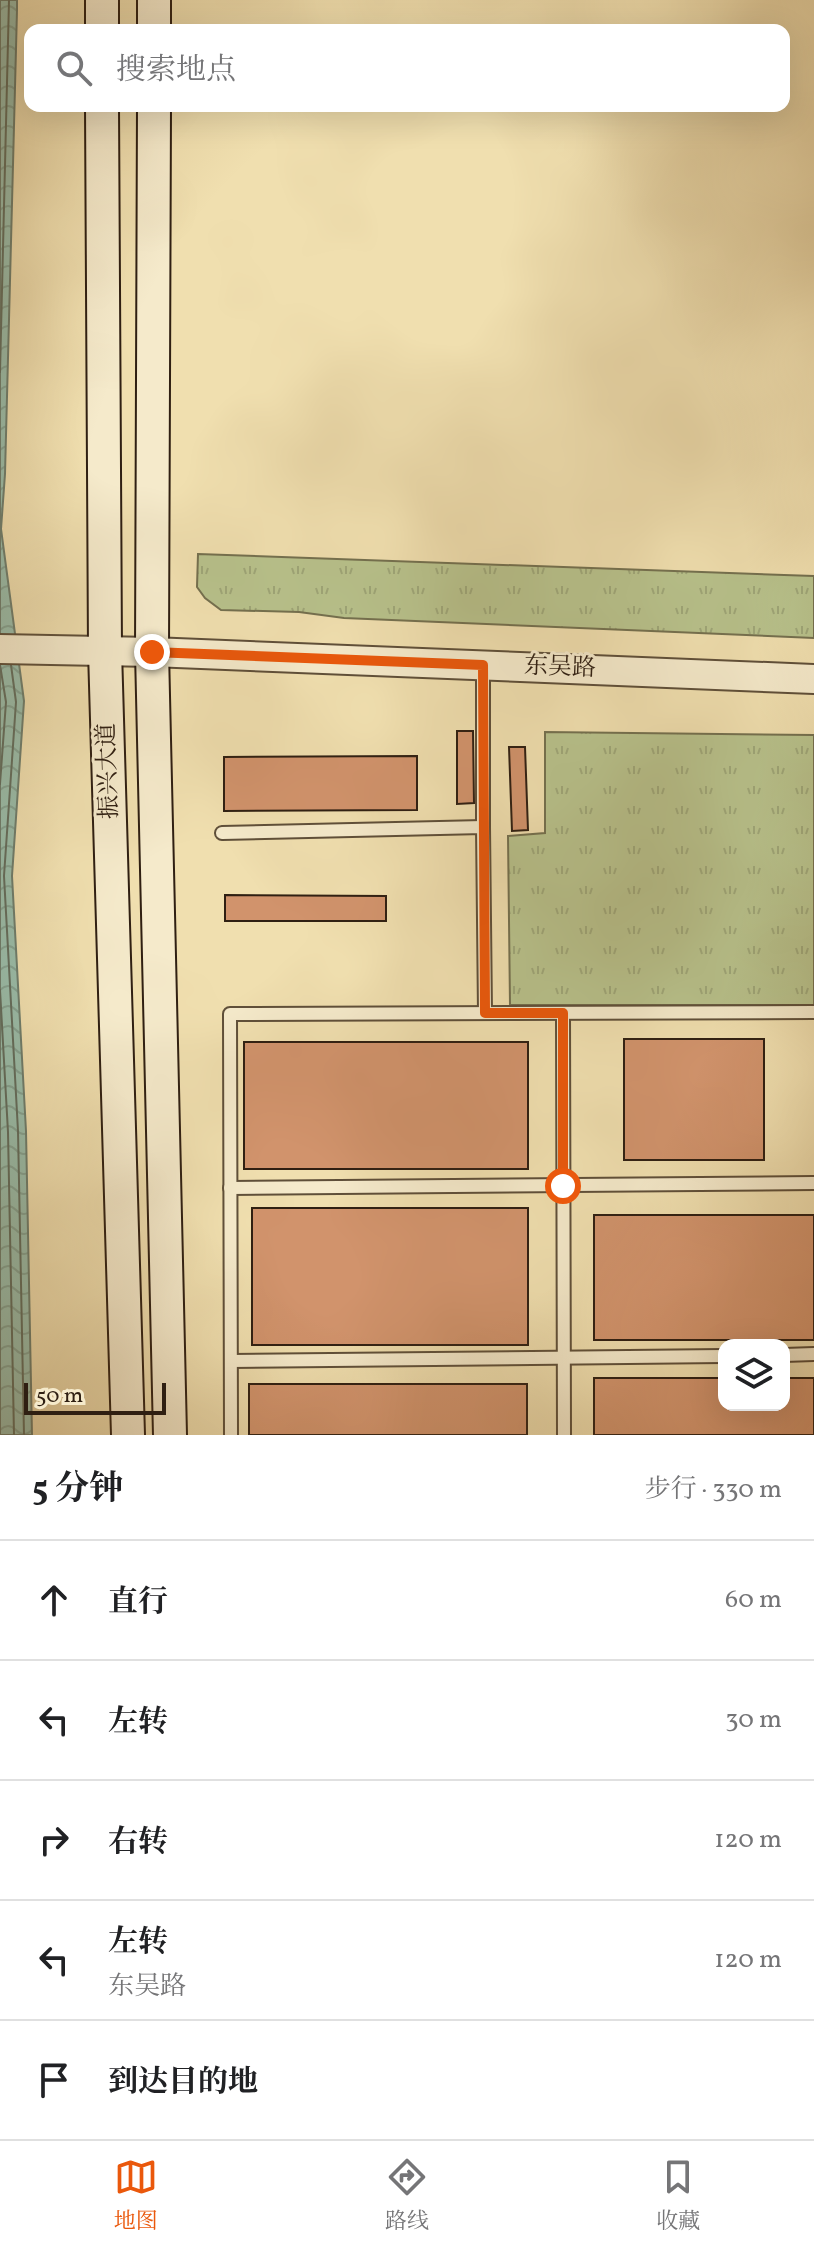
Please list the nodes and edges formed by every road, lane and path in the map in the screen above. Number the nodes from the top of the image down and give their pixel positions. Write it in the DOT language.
graph roads {
  1 [pos="102,0"];
  2 [pos="154,0"];
  3 [pos="102,24"];
  4 [pos="154,24"];
  5 [pos="102,112"];
  6 [pos="154,112"];
  7 [pos="0,649"];
  8 [pos="105,651"];
  9 [pos="152,652"];
  10 [pos="483,665"];
  11 [pos="814,679"];
  12 [pos="483,827"];
  13 [pos="222,833"];
  14 [pos="814,1012"];
  15 [pos="485,1013"];
  16 [pos="563,1013"];
  17 [pos="814,1183"];
  18 [pos="563,1186"];
  19 [pos="230,1188"];
  20 [pos="814,1354"];
  21 [pos="790,1355"];
  22 [pos="718,1356"];
  23 [pos="564,1357"];
  24 [pos="231,1361"];
  25 [pos="128,1435"];
  26 [pos="170,1435"];
  27 [pos="231,1435"];
  28 [pos="564,1435"];
  1 -- 3 [label="main road"];
  2 -- 4 [label="main road"];
  5 -- 8 [label="main road, 振兴大道"];
  6 -- 9 [label="main road, 振兴大道"];
  7 -- 8 [label="street, 东吴路"];
  8 -- 9 [label="street, 东吴路"];
  8 -- 25 [label="main road, 振兴大道"];
  9 -- 10 [label="street, 东吴路"];
  9 -- 26 [label="main road, 振兴大道"];
  10 -- 11 [label="street, 东吴路"];
  10 -- 12 [label="lane"];
  12 -- 13 [label="lane"];
  12 -- 15 [label="lane"];
  14 -- 16 [label="lane"];
  15 -- 16 [label="lane"];
  15 -- 19 [label="lane"];
  16 -- 18 [label="lane"];
  17 -- 18 [label="lane"];
  18 -- 19 [label="lane"];
  18 -- 23 [label="lane"];
  19 -- 24 [label="lane"];
  20 -- 21 [label="lane"];
  22 -- 23 [label="lane"];
  23 -- 24 [label="lane"];
  23 -- 28 [label="lane"];
  24 -- 27 [label="lane"];
}
